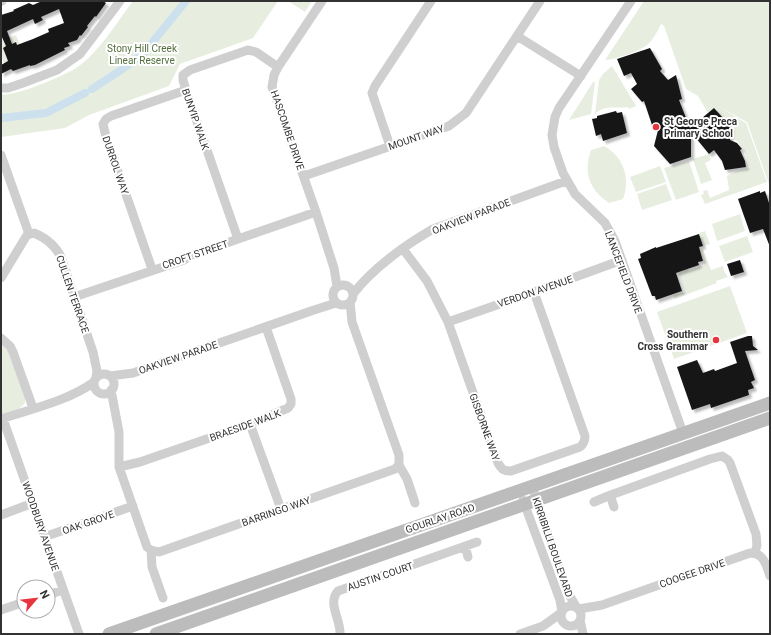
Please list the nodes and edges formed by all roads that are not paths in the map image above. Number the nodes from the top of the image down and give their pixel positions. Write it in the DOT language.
graph roads {
  1 [pos="120,1"];
  2 [pos="322,1"];
  3 [pos="431,1"];
  4 [pos="540,1"];
  5 [pos="631,1"];
  6 [pos="517,36"];
  7 [pos="278,67"];
  8 [pos="581,76"];
  9 [pos="1,88"];
  10 [pos="186,90"];
  11 [pos="390,146"];
  12 [pos="1,155"];
  13 [pos="304,176"];
  14 [pos="566,181"];
  15 [pos="316,212"];
  16 [pos="29,234"];
  17 [pos="238,239"];
  18 [pos="403,249"];
  19 [pos="622,260"];
  20 [pos="152,269"];
  21 [pos="1,278"];
  22 [pos="534,292"];
  23 [pos="343,295"];
  24 [pos="74,297"];
  25 [pos="448,322"];
  26 [pos="266,327"];
  27 [pos="1,338"];
  28 [pos="93,352"];
  29 [pos="133,373"];
  30 [pos="109,375"];
  31 [pos="95,380"];
  32 [pos="112,388"];
  33 [pos="99,392"];
  34 [pos="71,395"];
  35 [pos="770,403"];
  36 [pos="33,408"];
  37 [pos="770,418"];
  38 [pos="2,419"];
  39 [pos="116,422"];
  40 [pos="250,424"];
  41 [pos="682,433"];
  42 [pos="688,447"];
  43 [pos="399,465"];
  44 [pos="119,467"];
  45 [pos="532,486"];
  46 [pos="519,490"];
  47 [pos="610,495"];
  48 [pos="530,502"];
  49 [pos="594,502"];
  50 [pos="415,503"];
  51 [pos="33,504"];
  52 [pos="133,506"];
  53 [pos="614,506"];
  54 [pos="281,509"];
  55 [pos="1,515"];
  56 [pos="44,538"];
  57 [pos="477,542"];
  58 [pos="465,546"];
  59 [pos="151,550"];
  60 [pos="755,553"];
  61 [pos="468,557"];
  62 [pos="770,576"];
  63 [pos="62,588"];
  64 [pos="56,589"];
  65 [pos="56,591"];
  66 [pos="163,598"];
  67 [pos="16,605"];
  68 [pos="602,605"];
  69 [pos="578,608"];
  70 [pos="1,610"];
  71 [pos="563,618"];
  72 [pos="581,619"];
  73 [pos="79,634"];
  74 [pos="109,634"];
  75 [pos="156,634"];
  76 [pos="340,634"];
  77 [pos="520,634"];
  78 [pos="571,634"];
  79 [pos="583,634"];
  1 -- 9 [label="street"];
  2 -- 7 [label="street, HASCOMBE DRIVE"];
  3 -- 11 [label="street"];
  4 -- 6 [label="street, MOUNT WAY"];
  5 -- 8 [label="street, LANCEFIELD DRIVE"];
  6 -- 8 [label="street"];
  6 -- 11 [label="street, MOUNT WAY"];
  7 -- 10 [label="street, BUNYIP WALK"];
  7 -- 13 [label="street, HASCOMBE DRIVE"];
  8 -- 14 [label="street, LANCEFIELD DRIVE"];
  10 -- 17 [label="street, BUNYIP WALK"];
  10 -- 20 [label="street, DURROL WAY"];
  11 -- 13 [label="street, MOUNT WAY"];
  12 -- 16 [label="street"];
  13 -- 15 [label="street, HASCOMBE DRIVE"];
  14 -- 18 [label="street, OAKVIEW PARADE"];
  14 -- 19 [label="street, LANCEFIELD DRIVE"];
  15 -- 17 [label="street, CROFT STREET"];
  15 -- 23 [label="street, HASCOMBE DRIVE"];
  16 -- 21 [label="street"];
  16 -- 24 [label="street, CULLEN TERRACE"];
  17 -- 20 [label="street, CROFT STREET"];
  18 -- 23 [label="street, OAKVIEW PARADE"];
  18 -- 25 [label="street, GISBORNE WAY"];
  19 -- 22 [label="street, VERDON AVENUE"];
  19 -- 41 [label="street, LANCEFIELD DRIVE"];
  20 -- 24 [label="street, CROFT STREET"];
  22 -- 25 [label="street, VERDON AVENUE"];
  22 -- 25 [label="street, GISBORNE WAY"];
  23 -- 26 [label="street, OAKVIEW PARADE"];
  23 -- 43 [label="street"];
  24 -- 28 [label="street, CULLEN TERRACE"];
  26 -- 29 [label="street, OAKVIEW PARADE"];
  26 -- 40 [label="street, BRAESIDE WALK"];
  27 -- 36 [label="street"];
  28 -- 30 [label="street, CULLEN TERRACE"];
  28 -- 31 [label="street, CULLEN TERRACE"];
  29 -- 30 [label="street, OAKVIEW PARADE"];
  29 -- 32 [label="street, OAKVIEW PARADE"];
  30 -- 31 [label="street"];
  30 -- 32 [label="street"];
  31 -- 33 [label="street"];
  31 -- 34 [label="street"];
  32 -- 33 [label="street"];
  32 -- 39 [label="street"];
  33 -- 34 [label="street"];
  33 -- 39 [label="street"];
  34 -- 36 [label="street"];
  35 -- 41 [label="main road, GOURLAY ROAD"];
  36 -- 38 [label="street"];
  37 -- 42 [label="main road, GOURLAY ROAD"];
  38 -- 51 [label="street, WOODBURY AVENUE"];
  39 -- 44 [label="street"];
  40 -- 44 [label="street, BRAESIDE WALK"];
  40 -- 54 [label="street"];
  41 -- 42 [label="main road"];
  41 -- 45 [label="main road, GOURLAY ROAD"];
  42 -- 48 [label="main road, GOURLAY ROAD"];
  43 -- 50 [label="street"];
  43 -- 54 [label="street, BARRINGO WAY"];
  44 -- 52 [label="street"];
  45 -- 46 [label="main road, GOURLAY ROAD"];
  45 -- 48 [label="street, KIRRIBILLI BOULEVARD"];
  46 -- 48 [label="street, KIRRIBILLI BOULEVARD"];
  46 -- 74 [label="main road, GOURLAY ROAD"];
  47 -- 49 [label="street"];
  47 -- 53 [label="street"];
  47 -- 60 [label="street"];
  48 -- 69 [label="street, KIRRIBILLI BOULEVARD"];
  48 -- 71 [label="street, KIRRIBILLI BOULEVARD"];
  48 -- 75 [label="main road, GOURLAY ROAD"];
  51 -- 55 [label="street"];
  51 -- 56 [label="street, WOODBURY AVENUE"];
  52 -- 56 [label="street, OAK GROVE"];
  52 -- 59 [label="street"];
  54 -- 59 [label="street, BARRINGO WAY"];
  56 -- 63 [label="street, WOODBURY AVENUE"];
  57 -- 58 [label="street, AUSTIN COURT"];
  58 -- 61 [label="street"];
  58 -- 76 [label="street, AUSTIN COURT"];
  59 -- 66 [label="street"];
  60 -- 62 [label="street"];
  60 -- 68 [label="street, COOGEE DRIVE"];
  63 -- 64 [label="street"];
  63 -- 65 [label="street"];
  63 -- 73 [label="street, WOODBURY AVENUE"];
  67 -- 70 [label="street"];
  68 -- 69 [label="street, COOGEE DRIVE"];
  68 -- 72 [label="street, COOGEE DRIVE"];
  69 -- 71 [label="street"];
  69 -- 72 [label="street"];
  71 -- 72 [label="street"];
  71 -- 77 [label="street"];
  71 -- 78 [label="street, KIRRIBILLI BOULEVARD"];
  72 -- 79 [label="street"];
}
